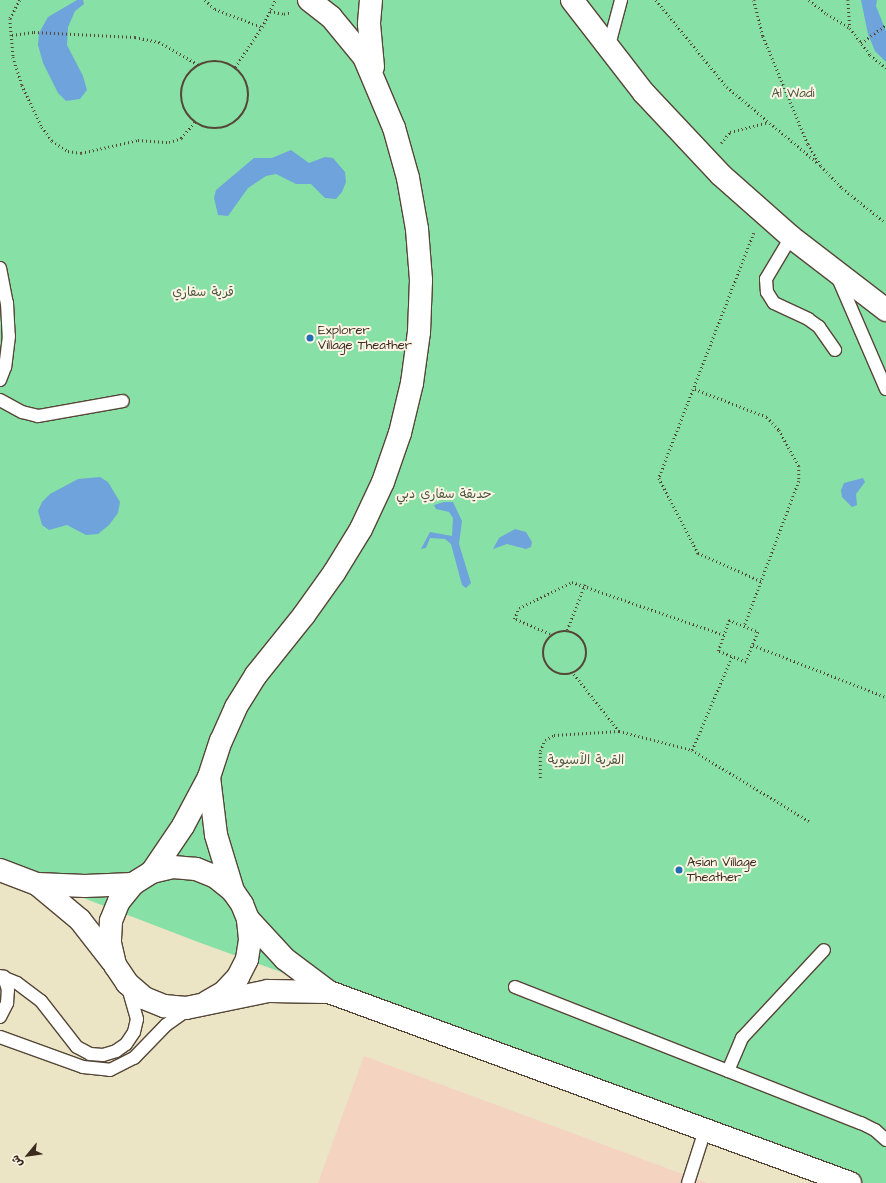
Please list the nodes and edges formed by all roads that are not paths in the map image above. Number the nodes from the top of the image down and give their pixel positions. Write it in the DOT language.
graph roads {
  1 [pos="309,0"];
  2 [pos="371,0"];
  3 [pos="572,0"];
  4 [pos="621,0"];
  5 [pos="608,49"];
  6 [pos="376,80"];
  7 [pos="790,237"];
  8 [pos="0,268"];
  9 [pos="836,274"];
  10 [pos="886,310"];
  11 [pos="835,350"];
  12 [pos="0,380"];
  13 [pos="886,389"];
  14 [pos="0,400"];
  15 [pos="123,401"];
  16 [pos="209,777"];
  17 [pos="0,870"];
  18 [pos="152,872"];
  19 [pos="36,884"];
  20 [pos="133,884"];
  21 [pos="233,891"];
  22 [pos="248,919"];
  23 [pos="824,950"];
  24 [pos="115,965"];
  25 [pos="2,977"];
  26 [pos="127,983"];
  27 [pos="515,987"];
  28 [pos="329,992"];
  29 [pos="200,1004"];
  30 [pos="0,1017"];
  31 [pos="0,1037"];
  32 [pos="728,1071"];
  33 [pos="705,1130"];
  34 [pos="886,1140"];
  35 [pos="688,1183"];
  36 [pos="850,1183"];
  1 -- 6 [label="street"];
  2 -- 6 [label="street"];
  3 -- 5 [label="street"];
  4 -- 5 [label="lane"];
  5 -- 7 [label="street"];
  6 -- 16 [label="street"];
  7 -- 9 [label="street"];
  7 -- 11 [label="lane"];
  8 -- 12 [label="lane"];
  9 -- 10 [label="street"];
  9 -- 13 [label="lane"];
  14 -- 15 [label="lane"];
  16 -- 18 [label="street"];
  16 -- 21 [label="street"];
  17 -- 19 [label="street"];
  18 -- 20 [label="street"];
  18 -- 21 [label="street"];
  19 -- 20 [label="street"];
  19 -- 24 [label="street"];
  20 -- 24 [label="street"];
  21 -- 22 [label="street"];
  22 -- 28 [label="street"];
  22 -- 29 [label="street"];
  23 -- 32 [label="lane"];
  24 -- 26 [label="street"];
  25 -- 26 [label="lane"];
  25 -- 30 [label="lane"];
  26 -- 29 [label="street"];
  27 -- 32 [label="lane"];
  28 -- 29 [label="street"];
  28 -- 33 [label="street"];
  29 -- 31 [label="lane"];
  32 -- 34 [label="lane"];
  33 -- 35 [label="lane"];
  33 -- 36 [label="street"];
}
